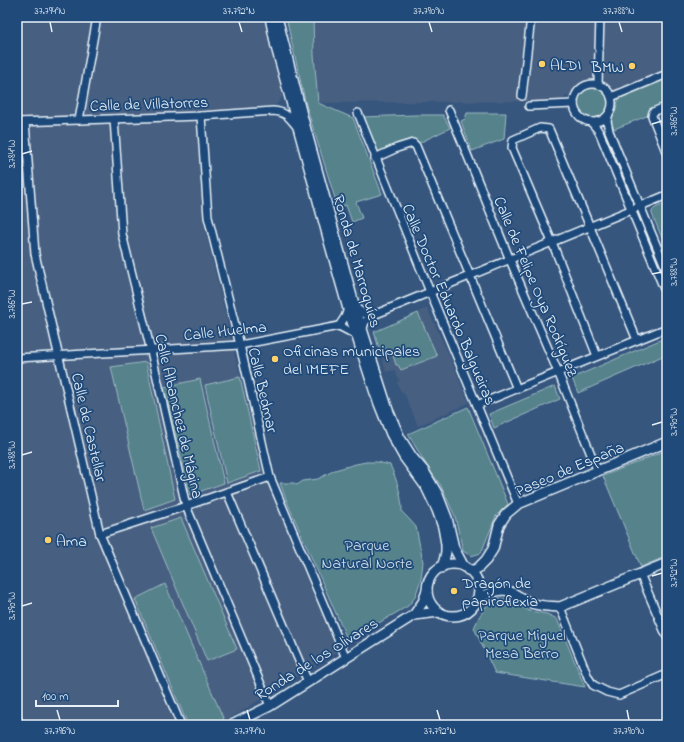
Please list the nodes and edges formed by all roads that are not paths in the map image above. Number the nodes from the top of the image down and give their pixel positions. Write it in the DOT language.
graph roads {
  1 [pos="97,17"];
  2 [pos="270,17"];
  3 [pos="277,17"];
  4 [pos="531,17"];
  5 [pos="600,17"];
  6 [pos="667,74"];
  7 [pos="598,84"];
  8 [pos="522,96"];
  9 [pos="611,97"];
  10 [pos="290,98"];
  11 [pos="574,104"];
  12 [pos="529,106"];
  13 [pos="667,106"];
  14 [pos="449,110"];
  15 [pos="282,112"];
  16 [pos="358,113"];
  17 [pos="609,114"];
  18 [pos="201,116"];
  19 [pos="114,119"];
  20 [pos="79,120"];
  21 [pos="17,122"];
  22 [pos="25,122"];
  23 [pos="591,122"];
  24 [pos="298,128"];
  25 [pos="667,154"];
  26 [pos="375,158"];
  27 [pos="667,195"];
  28 [pos="640,206"];
  29 [pos="631,210"];
  30 [pos="590,227"];
  31 [pos="552,242"];
  32 [pos="510,260"];
  33 [pos="667,271"];
  34 [pos="471,276"];
  35 [pos="430,292"];
  36 [pos="667,296"];
  37 [pos="352,308"];
  38 [pos="371,316"];
  39 [pos="339,326"];
  40 [pos="667,328"];
  41 [pos="359,333"];
  42 [pos="637,340"];
  43 [pos="240,345"];
  44 [pos="151,351"];
  45 [pos="58,356"];
  46 [pos="597,356"];
  47 [pos="17,358"];
  48 [pos="558,372"];
  49 [pos="517,389"];
  50 [pos="477,405"];
  51 [pos="667,442"];
  52 [pos="598,472"];
  53 [pos="270,477"];
  54 [pos="227,492"];
  55 [pos="518,504"];
  56 [pos="186,506"];
  57 [pos="100,534"];
  58 [pos="667,563"];
  59 [pos="441,568"];
  60 [pos="466,569"];
  61 [pos="640,574"];
  62 [pos="427,590"];
  63 [pos="477,599"];
  64 [pos="560,607"];
  65 [pos="439,612"];
  66 [pos="414,615"];
  67 [pos="667,637"];
  68 [pos="346,658"];
  69 [pos="667,674"];
  70 [pos="308,682"];
  71 [pos="270,706"];
  72 [pos="17,718"];
  73 [pos="20,725"];
  74 [pos="181,725"];
  75 [pos="232,725"];
  1 -- 20 [label="street"];
  2 -- 10 [label="main road, Ronda de Marroquíes"];
  3 -- 37 [label="main road, Ronda de Marroquíes"];
  4 -- 8 [label="street"];
  5 -- 7 [label="street"];
  6 -- 9 [label="street"];
  7 -- 9 [label="street"];
  7 -- 11 [label="street"];
  9 -- 17 [label="street"];
  10 -- 15 [label="street"];
  10 -- 24 [label="main road, Ronda de Marroquíes"];
  11 -- 12 [label="street"];
  11 -- 23 [label="street"];
  13 -- 25 [label="street"];
  14 -- 32 [label="street, Calle de Felipe Oya Rodríguez"];
  15 -- 18 [label="street, Calle de Villatorres"];
  15 -- 24 [label="street"];
  16 -- 26 [label="street, Calle Doctor Eduardo Balgueiras"];
  17 -- 23 [label="street"];
  17 -- 28 [label="street"];
  18 -- 19 [label="street, Calle de Villatorres"];
  18 -- 43 [label="street, Calle Bedmar"];
  19 -- 20 [label="street, Calle de Villatorres"];
  19 -- 44 [label="street, Calle Albanchez de Mágina"];
  20 -- 22 [label="street, Calle de Villatorres"];
  21 -- 22 [label="street, Calle de Villatorres"];
  22 -- 45 [label="street, Calle de Castellar"];
  23 -- 29 [label="street"];
  24 -- 37 [label="main road, Ronda de Marroquíes"];
  26 -- 34 [label="street"];
  26 -- 35 [label="street, Calle Doctor Eduardo Balgueiras"];
  27 -- 28 [label="street"];
  28 -- 29 [label="street"];
  28 -- 33 [label="street"];
  29 -- 30 [label="street"];
  29 -- 36 [label="street"];
  30 -- 31 [label="street"];
  30 -- 31 [label="street"];
  30 -- 42 [label="street"];
  31 -- 32 [label="street"];
  31 -- 46 [label="street"];
  32 -- 34 [label="street"];
  32 -- 48 [label="street, Calle de Felipe Oya Rodríguez"];
  34 -- 35 [label="street"];
  34 -- 49 [label="street"];
  35 -- 38 [label="street"];
  35 -- 50 [label="street, Calle Doctor Eduardo Balgueiras"];
  37 -- 38 [label="street"];
  37 -- 39 [label="street"];
  37 -- 41 [label="main road, Ronda de Marroquíes"];
  38 -- 41 [label="street"];
  39 -- 41 [label="street"];
  39 -- 43 [label="street, Calle Huelma"];
  40 -- 42 [label="street"];
  41 -- 59 [label="main road, Ronda de Marroquíes"];
  41 -- 60 [label="main road, Ronda de Marroquíes"];
  42 -- 46 [label="street"];
  43 -- 44 [label="street, Calle Huelma"];
  43 -- 53 [label="street, Calle Bedmar"];
  44 -- 45 [label="street, Calle Huelma"];
  44 -- 56 [label="street, Calle Albanchez de Mágina"];
  45 -- 47 [label="street, Calle Huelma"];
  45 -- 57 [label="street, Calle de Castellar"];
  46 -- 48 [label="street"];
  48 -- 49 [label="street"];
  48 -- 52 [label="street, Calle de Felipe Oya Rodríguez"];
  49 -- 50 [label="street"];
  50 -- 55 [label="street, Calle Doctor Eduardo Balgueiras"];
  51 -- 52 [label="main road, Paseo de España"];
  52 -- 55 [label="main road, Paseo de España"];
  53 -- 54 [label="street"];
  53 -- 68 [label="street, Calle Bedmar"];
  54 -- 56 [label="street"];
  54 -- 70 [label="street"];
  55 -- 60 [label="main road, Paseo de España"];
  56 -- 57 [label="street"];
  56 -- 71 [label="street, Calle Albanchez de Mágina"];
  57 -- 74 [label="street, Calle de Castellar"];
  58 -- 61 [label="main road"];
  59 -- 60 [label="main road"];
  59 -- 62 [label="main road"];
  60 -- 63 [label="main road"];
  61 -- 64 [label="main road"];
  61 -- 67 [label="street"];
  62 -- 65 [label="main road"];
  62 -- 66 [label="main road, Ronda de los Olivares"];
  63 -- 64 [label="main road"];
  63 -- 65 [label="main road"];
  64 -- 69 [label="street"];
  65 -- 66 [label="main road, Ronda de los Olivares"];
  66 -- 68 [label="main road, Ronda de los Olivares"];
  68 -- 70 [label="main road, Ronda de los Olivares"];
  70 -- 71 [label="main road, Ronda de los Olivares"];
  71 -- 75 [label="main road, Ronda de los Olivares"];
  72 -- 73 [label="street"];
}
